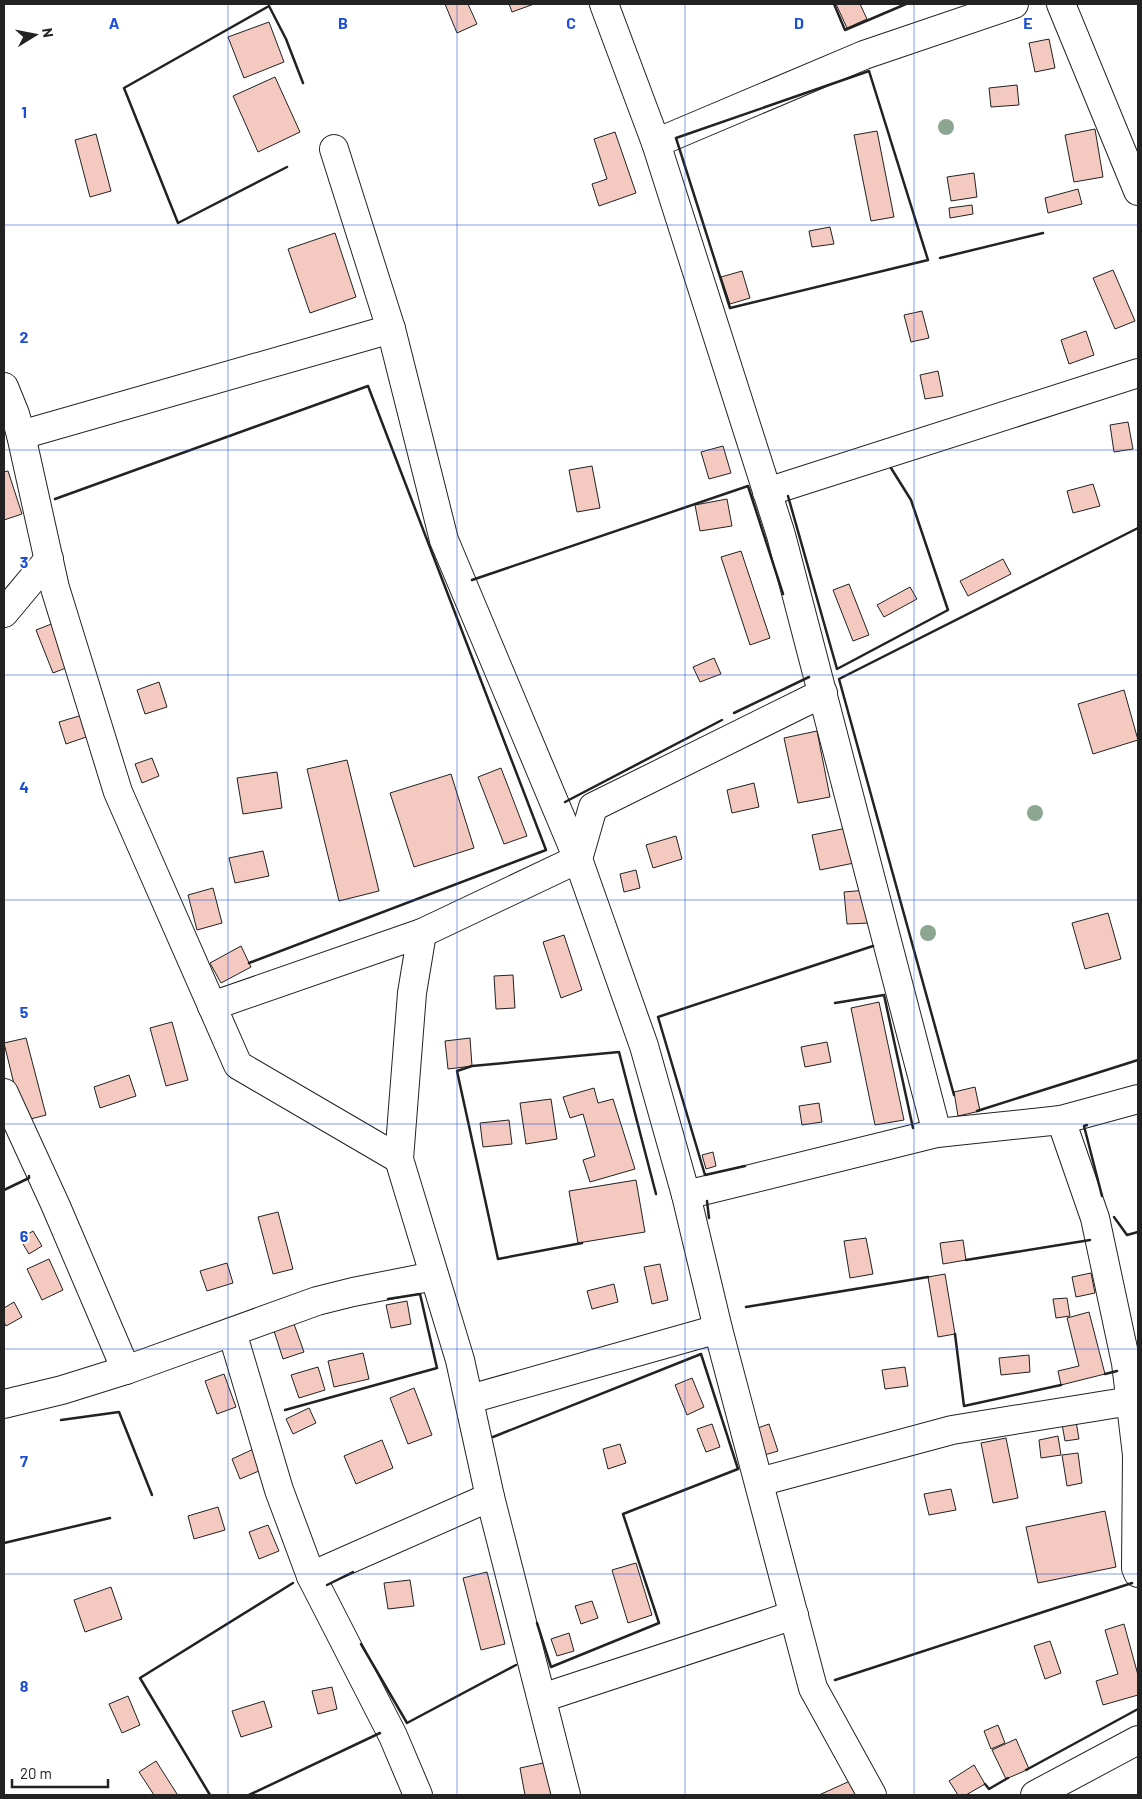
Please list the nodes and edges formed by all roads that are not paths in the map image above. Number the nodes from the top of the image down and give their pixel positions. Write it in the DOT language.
graph roads {
  1 [pos="604,4"];
  2 [pos="1014,4"];
  3 [pos="1061,4"];
  4 [pos="656,143"];
  5 [pos="334,149"];
  6 [pos="1138,191"];
  7 [pos="391,329"];
  8 [pos="1138,373"];
  9 [pos="4,387"];
  10 [pos="21,435"];
  11 [pos="768,492"];
  12 [pos="49,559"];
  13 [pos="4,614"];
  14 [pos="823,693"];
  15 [pos="578,859"];
  16 [pos="422,933"];
  17 [pos="212,1006"];
  18 [pos="4,1093"];
  19 [pos="1138,1099"];
  20 [pos="1061,1120"];
  21 [pos="937,1133"];
  22 [pos="399,1159"];
  23 [pos="686,1195"];
  24 [pos="434,1276"];
  25 [pos="718,1329"];
  26 [pos="232,1332"];
  27 [pos="126,1370"];
  28 [pos="470,1399"];
  29 [pos="1131,1401"];
  30 [pos="4,1404"];
  31 [pos="1137,1454"];
  32 [pos="759,1482"];
  33 [pos="490,1497"];
  34 [pos="1138,1573"];
  35 [pos="311,1576"];
  36 [pos="794,1615"];
  37 [pos="542,1698"];
  38 [pos="1138,1740"];
  39 [pos="418,1795"];
  40 [pos="566,1795"];
  41 [pos="872,1795"];
  42 [pos="1035,1795"];
  1 -- 4 [label="street"];
  2 -- 4 [label="street"];
  3 -- 6 [label="street"];
  4 -- 11 [label="street"];
  5 -- 7 [label="street"];
  7 -- 10 [label="street"];
  7 -- 15 [label="street"];
  8 -- 11 [label="street"];
  9 -- 10 [label="street"];
  10 -- 12 [label="street"];
  11 -- 14 [label="street"];
  12 -- 13 [label="street"];
  12 -- 17 [label="street"];
  14 -- 15 [label="street"];
  14 -- 21 [label="street"];
  15 -- 16 [label="street"];
  15 -- 23 [label="street"];
  16 -- 17 [label="street"];
  16 -- 22 [label="street"];
  17 -- 22 [label="street"];
  18 -- 27 [label="street"];
  19 -- 20 [label="street"];
  20 -- 21 [label="street"];
  20 -- 29 [label="street"];
  21 -- 23 [label="street"];
  22 -- 24 [label="street"];
  23 -- 25 [label="street"];
  24 -- 26 [label="street"];
  24 -- 28 [label="street"];
  25 -- 28 [label="street"];
  25 -- 32 [label="street"];
  26 -- 27 [label="street"];
  26 -- 35 [label="street"];
  27 -- 30 [label="street"];
  28 -- 33 [label="street"];
  29 -- 31 [label="street"];
  29 -- 32 [label="street"];
  31 -- 34 [label="street"];
  32 -- 36 [label="street"];
  33 -- 35 [label="street"];
  33 -- 37 [label="street"];
  35 -- 39 [label="street"];
  36 -- 37 [label="street"];
  36 -- 41 [label="street"];
  37 -- 40 [label="street"];
  38 -- 42 [label="street"];
}
